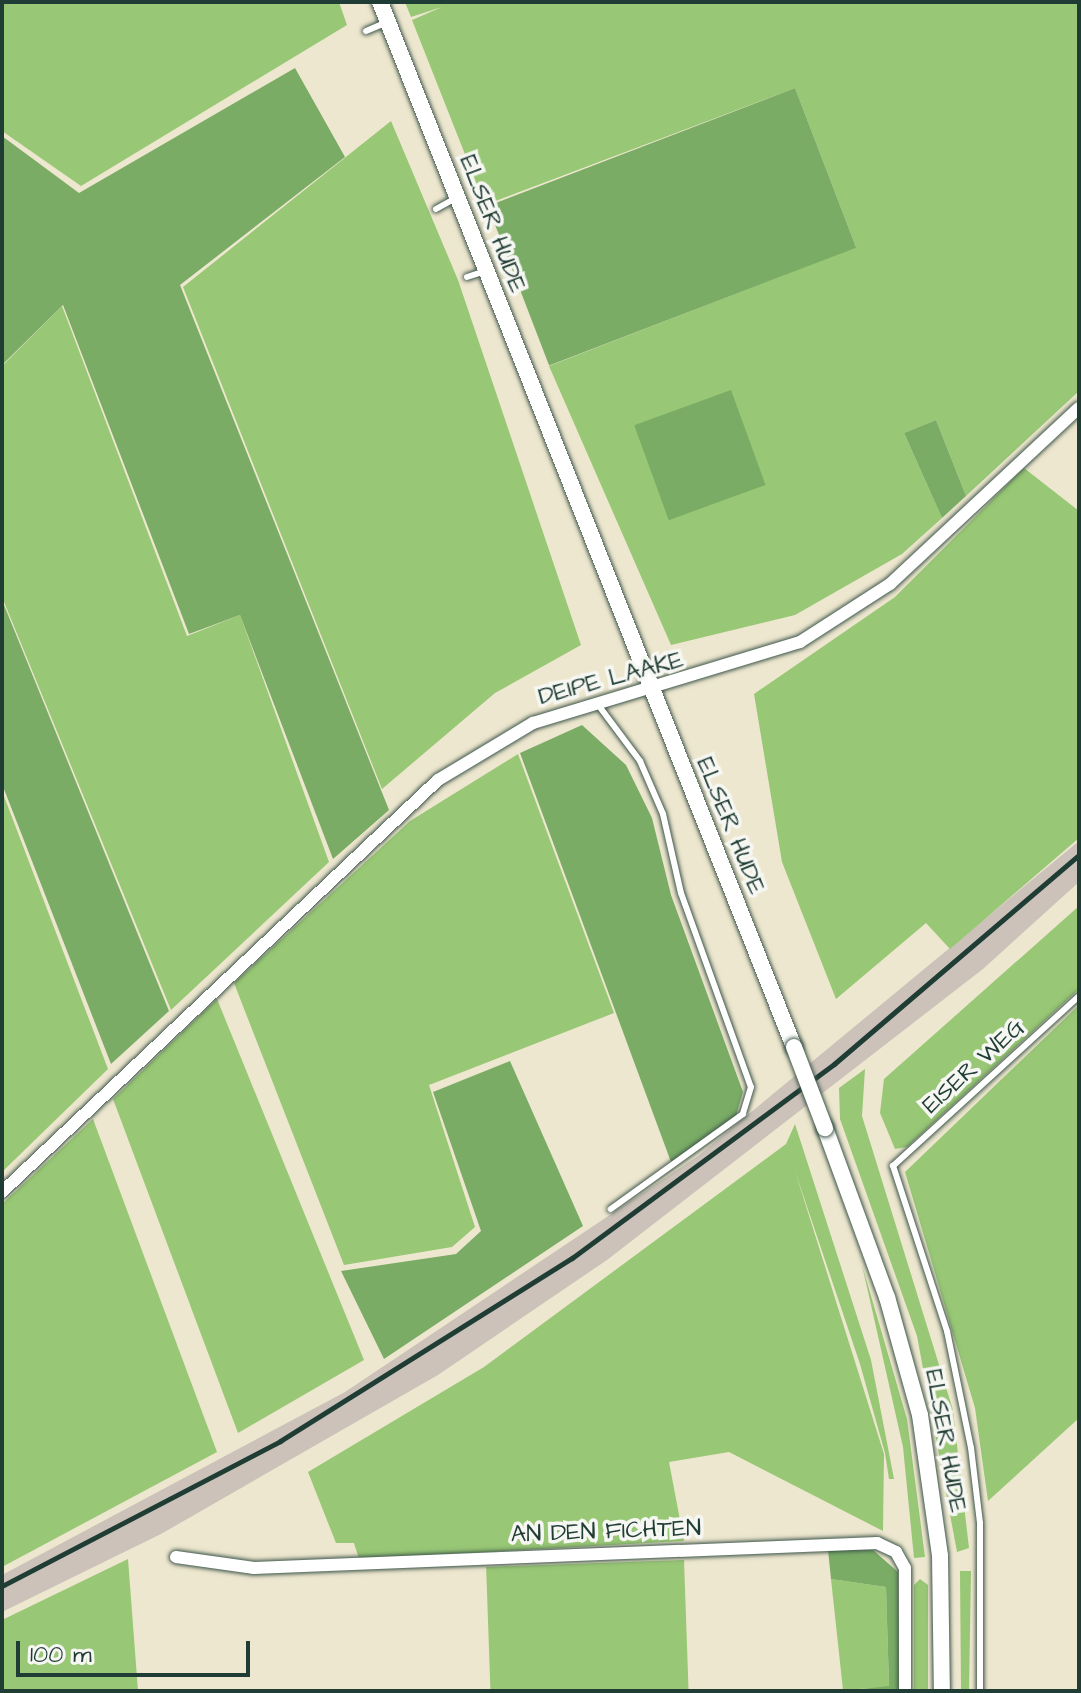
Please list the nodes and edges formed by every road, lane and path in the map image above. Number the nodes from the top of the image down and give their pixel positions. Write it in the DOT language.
graph roads {
  1 [pos="380,2"];
  2 [pos="388,22"];
  3 [pos="366,31"];
  4 [pos="456,198"];
  5 [pos="436,209"];
  6 [pos="485,271"];
  7 [pos="467,277"];
  8 [pos="1079,408"];
  9 [pos="649,690"];
  10 [pos="599,706"];
  11 [pos="1079,996"];
  12 [pos="2,1192"];
  13 [pos="611,1209"];
  14 [pos="176,1557"];
  15 [pos="905,1691"];
  16 [pos="942,1691"];
  17 [pos="980,1691"];
  1 -- 2 [label="street, ELSER HUDE"];
  2 -- 3 [label="lane"];
  2 -- 4 [label="street, ELSER HUDE"];
  4 -- 5 [label="lane"];
  4 -- 6 [label="street, ELSER HUDE"];
  6 -- 7 [label="lane"];
  6 -- 9 [label="street, ELSER HUDE"];
  8 -- 9 [label="street, DEIPE LAAKE"];
  9 -- 10 [label="street, DEIPE LAAKE"];
  9 -- 16 [label="street, ELSER HUDE, bridge"];
  10 -- 12 [label="street, DEIPE LAAKE"];
  10 -- 13 [label="lane"];
  11 -- 17 [label="lane, EISER WEG"];
  14 -- 15 [label="street, AN DEN FICHTEN"];
}
